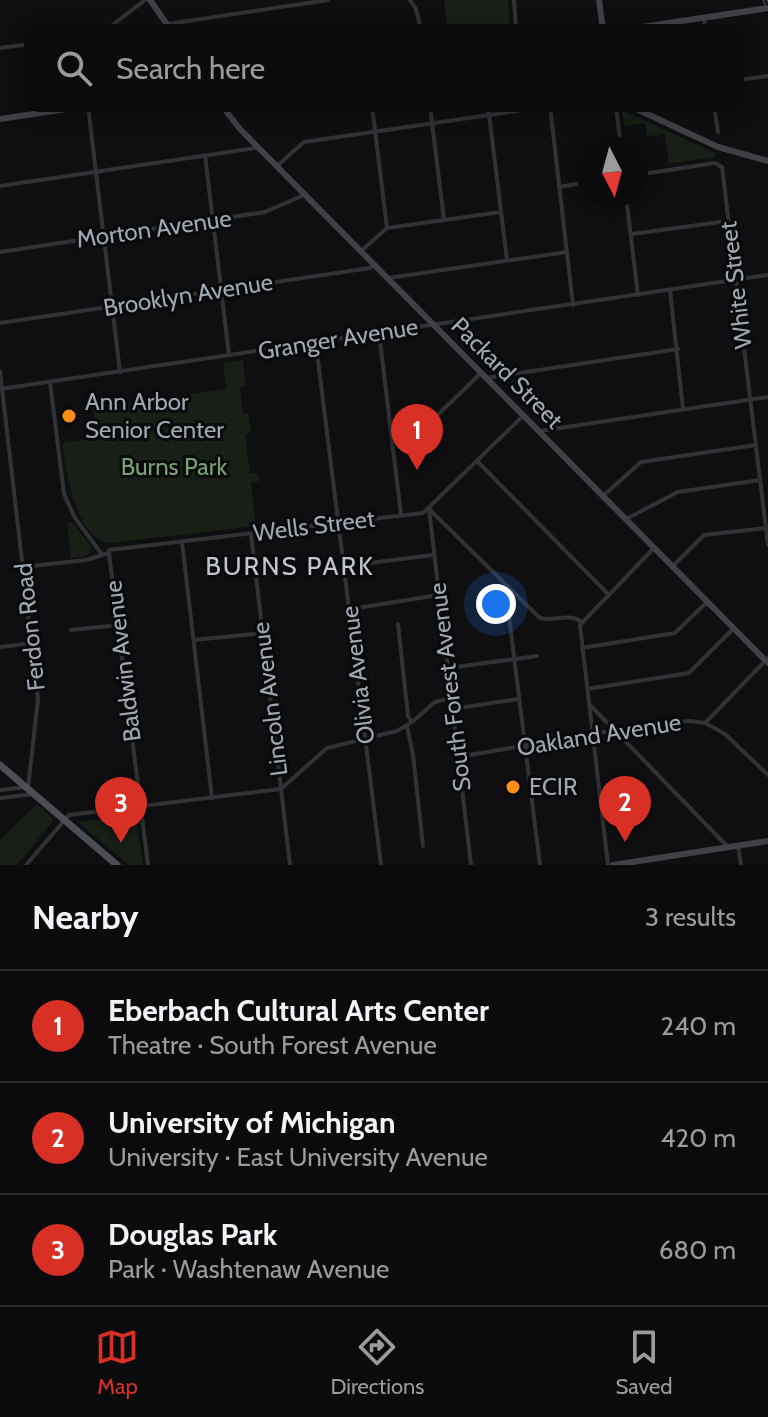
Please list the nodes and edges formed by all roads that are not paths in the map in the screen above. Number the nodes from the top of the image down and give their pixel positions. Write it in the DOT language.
graph roads {
  1 [pos="148,0"];
  2 [pos="328,0"];
  3 [pos="410,0"];
  4 [pos="514,0"];
  5 [pos="599,0"];
  6 [pos="767,0"];
  7 [pos="768,10"];
  8 [pos="704,18"];
  9 [pos="114,24"];
  10 [pos="167,24"];
  11 [pos="187,24"];
  12 [pos="420,24"];
  13 [pos="516,24"];
  14 [pos="602,24"];
  15 [pos="663,24"];
  16 [pos="704,24"];
  17 [pos="24,45"];
  18 [pos="0,48"];
  19 [pos="768,76"];
  20 [pos="744,79"];
  21 [pos="47,112"];
  22 [pos="88,112"];
  23 [pos="227,112"];
  24 [pos="373,112"];
  25 [pos="431,112"];
  26 [pos="489,112"];
  27 [pos="509,112"];
  28 [pos="551,112"];
  29 [pos="617,112"];
  30 [pos="645,112"];
  31 [pos="715,112"];
  32 [pos="489,115"];
  33 [pos="0,119"];
  34 [pos="432,123"];
  35 [pos="375,132"];
  36 [pos="718,132"];
  37 [pos="620,136"];
  38 [pos="259,147"];
  39 [pos="205,155"];
  40 [pos="768,161"];
  41 [pos="277,166"];
  42 [pos="95,172"];
  43 [pos="648,173"];
  44 [pos="576,184"];
  45 [pos="0,186"];
  46 [pos="559,187"];
  47 [pos="306,194"];
  48 [pos="628,208"];
  49 [pos="501,212"];
  50 [pos="213,220"];
  51 [pos="444,220"];
  52 [pos="728,221"];
  53 [pos="387,228"];
  54 [pos="631,235"];
  55 [pos="103,236"];
  56 [pos="361,251"];
  57 [pos="0,252"];
  58 [pos="567,252"];
  59 [pos="507,260"];
  60 [pos="374,264"];
  61 [pos="768,275"];
  62 [pos="388,278"];
  63 [pos="736,280"];
  64 [pos="221,290"];
  65 [pos="670,290"];
  66 [pos="638,295"];
  67 [pos="573,305"];
  68 [pos="112,307"];
  69 [pos="0,323"];
  70 [pos="434,324"];
  71 [pos="379,333"];
  72 [pos="316,342"];
  73 [pos="678,349"];
  74 [pos="229,355"];
  75 [pos="0,371"];
  76 [pos="120,372"];
  77 [pos="484,376"];
  78 [pos="50,382"];
  79 [pos="1,389"];
  80 [pos="768,397"];
  81 [pos="750,400"];
  82 [pos="683,409"];
  83 [pos="524,415"];
  84 [pos="539,431"];
  85 [pos="392,438"];
  86 [pos="756,445"];
  87 [pos="477,461"];
  88 [pos="760,480"];
  89 [pos="603,496"];
  90 [pos="429,509"];
  91 [pos="401,515"];
  92 [pos="626,519"];
  93 [pos="339,523"];
  94 [pos="767,528"];
  95 [pos="251,533"];
  96 [pos="182,541"];
  97 [pos="768,545"];
  98 [pos="654,548"];
  99 [pos="101,553"];
  100 [pos="109,553"];
  101 [pos="434,555"];
  102 [pos="345,566"];
  103 [pos="673,566"];
  104 [pos="23,567"];
  105 [pos="505,584"];
  106 [pos="608,594"];
  107 [pos="439,595"];
  108 [pos="707,602"];
  109 [pos="350,609"];
  110 [pos="582,622"];
  111 [pos="398,624"];
  112 [pos="119,625"];
  113 [pos="733,628"];
  114 [pos="71,630"];
  115 [pos="263,633"];
  116 [pos="193,640"];
  117 [pos="32,643"];
  118 [pos="0,647"];
  119 [pos="582,648"];
  120 [pos="537,656"];
  121 [pos="514,659"];
  122 [pos="767,661"];
  123 [pos="448,668"];
  124 [pos="587,689"];
  125 [pos="451,698"];
  126 [pos="519,699"];
  127 [pos="588,704"];
  128 [pos="452,709"];
  129 [pos="412,722"];
  130 [pos="705,723"];
  131 [pos="407,726"];
  132 [pos="614,731"];
  133 [pos="592,736"];
  134 [pos="366,740"];
  135 [pos="525,746"];
  136 [pos="458,757"];
  137 [pos="0,765"];
  138 [pos="768,775"];
  139 [pos="281,789"];
  140 [pos="0,790"];
  141 [pos="30,790"];
  142 [pos="0,798"];
  143 [pos="212,798"];
  144 [pos="140,807"];
  145 [pos="63,820"];
  146 [pos="768,841"];
  147 [pos="423,846"];
  148 [pos="738,846"];
  149 [pos="728,848"];
  150 [pos="26,865"];
  151 [pos="117,865"];
  152 [pos="148,865"];
  153 [pos="290,865"];
  154 [pos="381,865"];
  155 [pos="471,865"];
  156 [pos="540,865"];
  157 [pos="610,865"];
  158 [pos="741,865"];
  1 -- 9 [label="street"];
  1 -- 10 [label="main road"];
  2 -- 11 [label="street"];
  3 -- 12 [label="street"];
  4 -- 13 [label="street"];
  5 -- 14 [label="main road"];
  6 -- 7 [label="main road"];
  7 -- 8 [label="main road"];
  8 -- 15 [label="main road"];
  8 -- 16 [label="street"];
  17 -- 18 [label="street"];
  19 -- 20 [label="street"];
  21 -- 33 [label="main road"];
  22 -- 42 [label="street"];
  23 -- 38 [label="main road, Packard Street"];
  24 -- 35 [label="street"];
  25 -- 34 [label="street"];
  26 -- 32 [label="street"];
  27 -- 32 [label="street"];
  28 -- 46 [label="street"];
  29 -- 37 [label="street"];
  30 -- 40 [label="main road"];
  31 -- 36 [label="street"];
  32 -- 34 [label="street"];
  32 -- 49 [label="street"];
  34 -- 35 [label="street"];
  34 -- 51 [label="street"];
  35 -- 41 [label="street"];
  35 -- 53 [label="street"];
  38 -- 39 [label="street"];
  38 -- 41 [label="main road, Packard Street"];
  39 -- 42 [label="street"];
  39 -- 50 [label="street"];
  41 -- 47 [label="main road, Packard Street"];
  42 -- 45 [label="street"];
  42 -- 55 [label="street"];
  43 -- 52 [label="street, White Street"];
  44 -- 46 [label="street"];
  46 -- 58 [label="street"];
  47 -- 50 [label="street, Morton Avenue"];
  47 -- 56 [label="main road, Packard Street"];
  48 -- 54 [label="street"];
  49 -- 51 [label="street"];
  49 -- 59 [label="street"];
  50 -- 55 [label="street, Morton Avenue"];
  50 -- 64 [label="street"];
  51 -- 53 [label="street"];
  52 -- 54 [label="street"];
  52 -- 63 [label="street, White Street"];
  53 -- 56 [label="street"];
  54 -- 66 [label="street"];
  55 -- 57 [label="street, Morton Avenue"];
  55 -- 68 [label="street"];
  56 -- 60 [label="main road, Packard Street"];
  58 -- 59 [label="street"];
  58 -- 67 [label="street"];
  59 -- 62 [label="street"];
  60 -- 62 [label="main road, Packard Street"];
  60 -- 64 [label="street, Brooklyn Avenue"];
  61 -- 63 [label="street, Granger Avenue"];
  62 -- 70 [label="main road, Packard Street"];
  63 -- 65 [label="street, Granger Avenue"];
  63 -- 81 [label="street, White Street"];
  64 -- 68 [label="street, Brooklyn Avenue"];
  64 -- 74 [label="street"];
  65 -- 66 [label="street, Granger Avenue"];
  65 -- 73 [label="street"];
  66 -- 67 [label="street, Granger Avenue"];
  67 -- 70 [label="street, Granger Avenue"];
  68 -- 69 [label="street, Brooklyn Avenue"];
  68 -- 76 [label="street"];
  70 -- 71 [label="street, Granger Avenue"];
  70 -- 77 [label="main road, Packard Street"];
  71 -- 72 [label="street, Granger Avenue"];
  71 -- 85 [label="street"];
  72 -- 74 [label="street, Granger Avenue"];
  72 -- 93 [label="street, Olivia Avenue"];
  73 -- 77 [label="street"];
  73 -- 82 [label="street"];
  74 -- 76 [label="street, Granger Avenue"];
  75 -- 79 [label="street, Ferdon Road"];
  76 -- 78 [label="street, Granger Avenue"];
  77 -- 83 [label="main road, Packard Street"];
  77 -- 85 [label="street"];
  78 -- 79 [label="street, Granger Avenue"];
  78 -- 99 [label="street, Baldwin Avenue"];
  79 -- 104 [label="street, Ferdon Road"];
  80 -- 81 [label="street"];
  81 -- 82 [label="street"];
  81 -- 86 [label="street, White Street"];
  82 -- 84 [label="street"];
  83 -- 84 [label="main road, Packard Street"];
  83 -- 87 [label="street"];
  84 -- 89 [label="main road, Packard Street"];
  85 -- 91 [label="street"];
  86 -- 88 [label="street, White Street"];
  86 -- 89 [label="street"];
  87 -- 90 [label="street"];
  87 -- 106 [label="street"];
  88 -- 92 [label="street"];
  88 -- 94 [label="street, White Street"];
  89 -- 92 [label="main road, Packard Street"];
  90 -- 91 [label="street, Wells Street"];
  90 -- 101 [label="street, South Forest Avenue"];
  90 -- 105 [label="street"];
  91 -- 93 [label="street, Wells Street"];
  92 -- 98 [label="main road, Packard Street"];
  93 -- 95 [label="street, Wells Street"];
  93 -- 102 [label="street, Olivia Avenue"];
  94 -- 97 [label="street, White Street"];
  94 -- 103 [label="street"];
  95 -- 96 [label="street, Wells Street"];
  95 -- 115 [label="street, Lincoln Avenue"];
  96 -- 100 [label="street, Wells Street"];
  96 -- 116 [label="street"];
  98 -- 103 [label="main road, Packard Street"];
  98 -- 106 [label="street"];
  99 -- 100 [label="street, Wells Street"];
  99 -- 104 [label="street, Wells Street"];
  100 -- 112 [label="street, Baldwin Avenue"];
  101 -- 102 [label="street"];
  101 -- 107 [label="street, South Forest Avenue"];
  102 -- 109 [label="street, Olivia Avenue"];
  103 -- 108 [label="main road, Packard Street"];
  104 -- 117 [label="street, Ferdon Road"];
  105 -- 110 [label="street"];
  105 -- 121 [label="street"];
  106 -- 110 [label="street"];
  107 -- 109 [label="street"];
  107 -- 123 [label="street, South Forest Avenue"];
  108 -- 113 [label="main road, Packard Street"];
  108 -- 119 [label="street"];
  109 -- 134 [label="street, Olivia Avenue"];
  110 -- 119 [label="street"];
  111 -- 129 [label="street"];
  112 -- 114 [label="street"];
  112 -- 144 [label="street, Baldwin Avenue"];
  113 -- 122 [label="main road, Packard Street"];
  113 -- 124 [label="street"];
  115 -- 116 [label="street"];
  115 -- 139 [label="street, Lincoln Avenue"];
  116 -- 143 [label="street"];
  117 -- 118 [label="street"];
  117 -- 141 [label="street, Ferdon Road"];
  119 -- 124 [label="street"];
  120 -- 121 [label="street"];
  121 -- 123 [label="street"];
  121 -- 126 [label="street"];
  122 -- 130 [label="street"];
  123 -- 125 [label="street, South Forest Avenue"];
  124 -- 127 [label="street"];
  125 -- 128 [label="street, South Forest Avenue"];
  125 -- 129 [label="street"];
  126 -- 128 [label="street"];
  126 -- 135 [label="street"];
  127 -- 132 [label="street"];
  127 -- 133 [label="street"];
  128 -- 136 [label="street, South Forest Avenue"];
  129 -- 131 [label="street"];
  130 -- 132 [label="street, Oakland Avenue"];
  130 -- 138 [label="street, Oakland Avenue"];
  131 -- 134 [label="street"];
  131 -- 147 [label="street"];
  132 -- 133 [label="street, Oakland Avenue"];
  132 -- 149 [label="street"];
  133 -- 135 [label="street, Oakland Avenue"];
  133 -- 157 [label="street"];
  134 -- 139 [label="street"];
  134 -- 154 [label="street, Olivia Avenue"];
  135 -- 136 [label="street, Oakland Avenue"];
  135 -- 156 [label="street"];
  136 -- 155 [label="street, South Forest Avenue"];
  137 -- 141 [label="main road"];
  139 -- 143 [label="street"];
  139 -- 153 [label="street, Lincoln Avenue"];
  140 -- 141 [label="street"];
  141 -- 142 [label="street"];
  141 -- 145 [label="main road"];
  143 -- 144 [label="street"];
  144 -- 145 [label="street"];
  144 -- 152 [label="street, Baldwin Avenue"];
  145 -- 150 [label="street"];
  145 -- 151 [label="main road"];
  146 -- 148 [label="main road"];
  148 -- 149 [label="main road"];
  148 -- 158 [label="street"];
  149 -- 157 [label="main road"];
}
